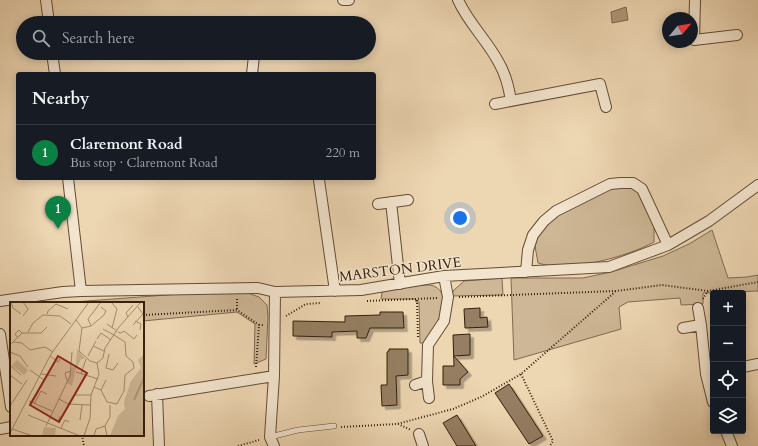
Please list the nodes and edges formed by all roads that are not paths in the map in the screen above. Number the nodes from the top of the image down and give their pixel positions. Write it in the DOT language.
graph roads {
  1 [pos="46,0"];
  2 [pos="344,0"];
  3 [pos="349,0"];
  4 [pos="458,0"];
  5 [pos="695,0"];
  6 [pos="48,16"];
  7 [pos="737,35"];
  8 [pos="53,60"];
  9 [pos="254,60"];
  10 [pos="55,72"];
  11 [pos="252,72"];
  12 [pos="510,101"];
  13 [pos="495,104"];
  14 [pos="606,107"];
  15 [pos="68,180"];
  16 [pos="319,180"];
  17 [pos="758,185"];
  18 [pos="408,200"];
  19 [pos="391,202"];
  20 [pos="378,204"];
  21 [pos="668,245"];
  22 [pos="526,272"];
  23 [pos="444,276"];
  24 [pos="400,284"];
  25 [pos="81,291"];
  26 [pos="335,291"];
  27 [pos="275,292"];
  28 [pos="0,301"];
  29 [pos="698,308"];
  30 [pos="701,324"];
  31 [pos="684,328"];
  32 [pos="0,334"];
  33 [pos="758,364"];
  34 [pos="746,366"];
  35 [pos="709,374"];
  36 [pos="274,376"];
  37 [pos="427,381"];
  38 [pos="415,385"];
  39 [pos="429,398"];
  40 [pos="712,398"];
  41 [pos="10,401"];
  42 [pos="334,426"];
  43 [pos="10,427"];
  44 [pos="0,429"];
  45 [pos="419,434"];
  46 [pos="727,434"];
  47 [pos="272,441"];
  48 [pos="156,443"];
  49 [pos="423,446"];
  50 [pos="732,446"];
  1 -- 6 [label="street"];
  2 -- 3 [label="street"];
  4 -- 12 [label="street"];
  5 -- 7 [label="street"];
  8 -- 10 [label="street"];
  9 -- 11 [label="street"];
  12 -- 13 [label="street"];
  12 -- 14 [label="street"];
  15 -- 25 [label="street"];
  16 -- 26 [label="street"];
  17 -- 21 [label="street, MARSTON DRIVE"];
  18 -- 19 [label="street"];
  19 -- 20 [label="street"];
  19 -- 24 [label="street"];
  21 -- 22 [label="street, MARSTON DRIVE"];
  21 -- 22 [label="street"];
  22 -- 23 [label="street, MARSTON DRIVE"];
  23 -- 24 [label="street, MARSTON DRIVE"];
  23 -- 37 [label="street"];
  24 -- 26 [label="street, MARSTON DRIVE"];
  25 -- 27 [label="street, MARSTON DRIVE"];
  25 -- 28 [label="street, MARSTON DRIVE"];
  26 -- 27 [label="street, MARSTON DRIVE"];
  27 -- 36 [label="street"];
  29 -- 30 [label="street"];
  30 -- 31 [label="street"];
  30 -- 35 [label="street"];
  32 -- 41 [label="street"];
  33 -- 34 [label="street"];
  35 -- 40 [label="street"];
  36 -- 47 [label="street"];
  36 -- 48 [label="street"];
  37 -- 38 [label="street"];
  37 -- 39 [label="street"];
  42 -- 47 [label="lane"];
  43 -- 44 [label="street"];
  45 -- 49 [label="street"];
  46 -- 50 [label="street"];
}
